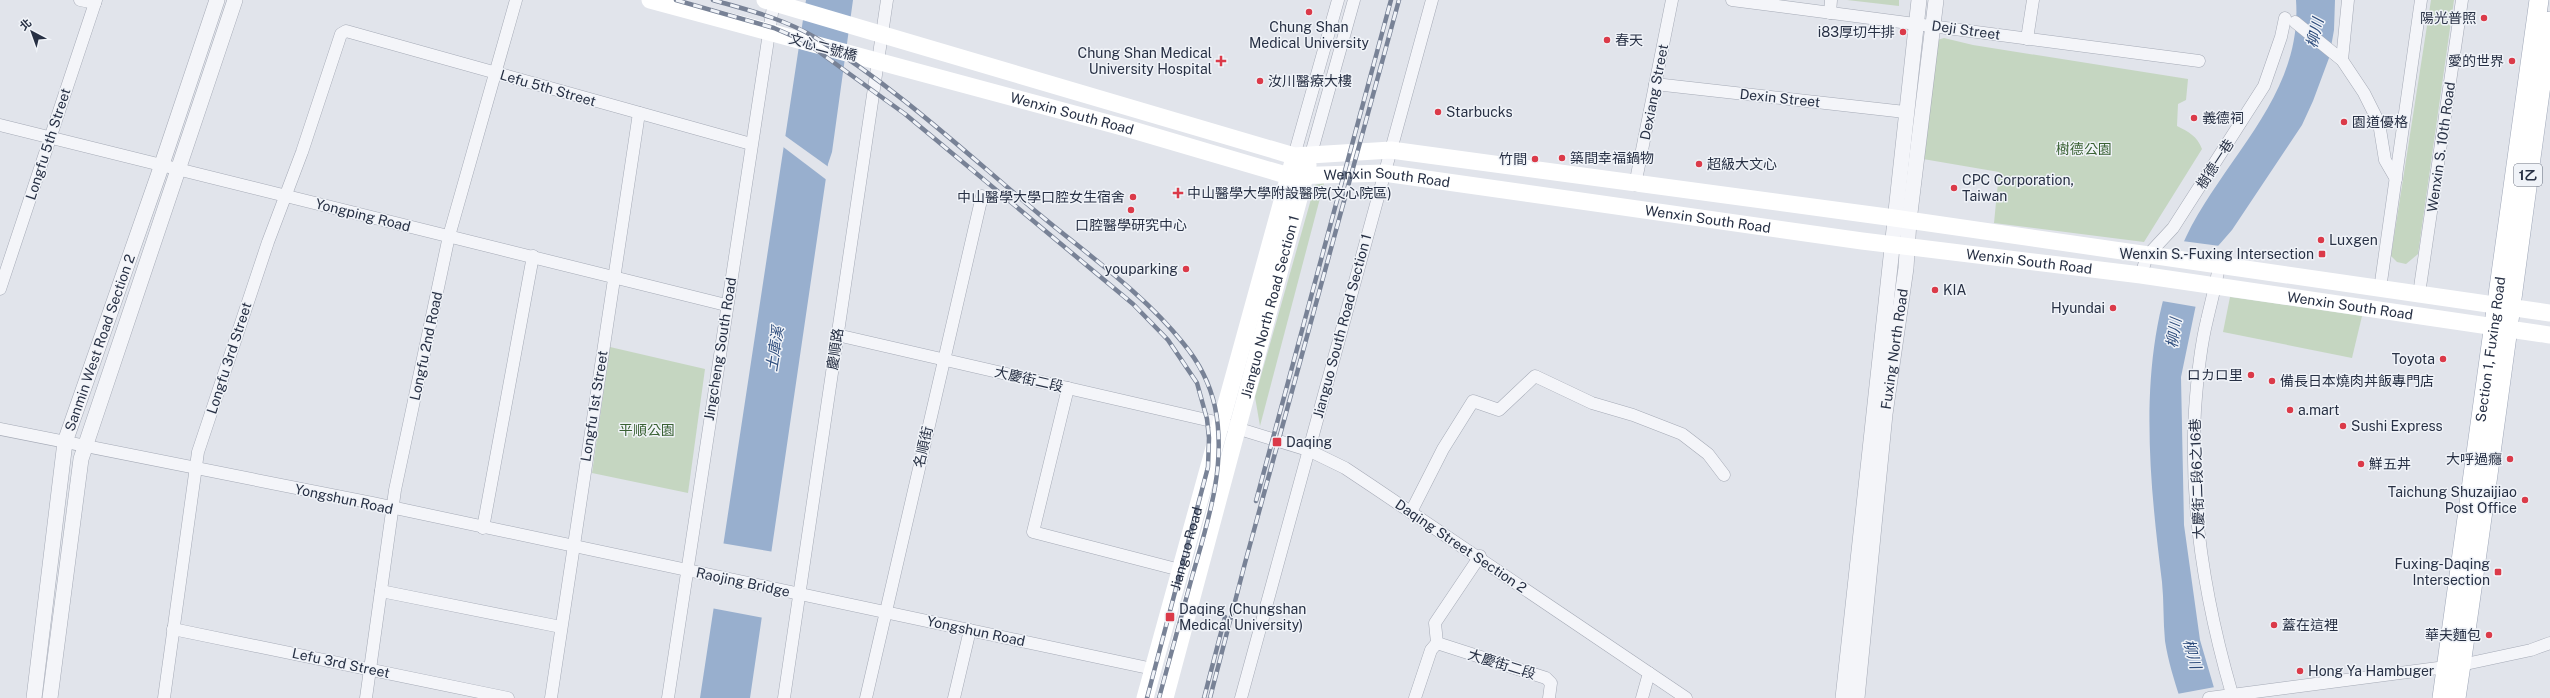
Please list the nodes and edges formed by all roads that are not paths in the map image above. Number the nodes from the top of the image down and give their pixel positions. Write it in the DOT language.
graph roads {
  1 [pos="80,0"];
  2 [pos="217,0"];
  3 [pos="235,0"];
  4 [pos="516,0"];
  5 [pos="650,0"];
  6 [pos="887,0"];
  7 [pos="1338,0"];
  8 [pos="1354,0"];
  9 [pos="1432,0"];
  10 [pos="1672,0"];
  11 [pos="1732,0"];
  12 [pos="1831,0"];
  13 [pos="1919,0"];
  14 [pos="1936,0"];
  15 [pos="2033,0"];
  16 [pos="2348,0"];
  17 [pos="2421,0"];
  18 [pos="2462,0"];
  19 [pos="2539,0"];
  20 [pos="95,1"];
  21 [pos="771,1"];
  22 [pos="1830,13"];
  23 [pos="2550,20"];
  24 [pos="1924,25"];
  25 [pos="346,31"];
  26 [pos="770,33"];
  27 [pos="881,33"];
  28 [pos="2027,39"];
  29 [pos="2339,57"];
  30 [pos="876,61"];
  31 [pos="2199,61"];
  32 [pos="495,73"];
  33 [pos="1655,84"];
  34 [pos="1906,112"];
  35 [pos="639,113"];
  36 [pos="0,125"];
  37 [pos="51,136"];
  38 [pos="751,144"];
  39 [pos="1391,150"];
  40 [pos="1311,154"];
  41 [pos="1294,156"];
  42 [pos="162,164"];
  43 [pos="177,168"];
  44 [pos="1384,173"];
  45 [pos="1306,174"];
  46 [pos="1288,176"];
  47 [pos="2396,179"];
  48 [pos="1635,185"];
  49 [pos="285,195"];
  50 [pos="982,196"];
  51 [pos="1902,220"];
  52 [pos="449,236"];
  53 [pos="1900,245"];
  54 [pos="533,256"];
  55 [pos="2147,256"];
  56 [pos="2215,266"];
  57 [pos="2141,275"];
  58 [pos="614,276"];
  59 [pos="2210,286"];
  60 [pos="0,288"];
  61 [pos="2380,289"];
  62 [pos="2419,294"];
  63 [pos="726,305"];
  64 [pos="2502,305"];
  65 [pos="2550,313"];
  66 [pos="2500,328"];
  67 [pos="837,334"];
  68 [pos="2550,335"];
  69 [pos="943,360"];
  70 [pos="1068,388"];
  71 [pos="1220,423"];
  72 [pos="1237,428"];
  73 [pos="0,429"];
  74 [pos="65,442"];
  75 [pos="84,446"];
  76 [pos="1308,450"];
  77 [pos="197,470"];
  78 [pos="1724,475"];
  79 [pos="392,509"];
  80 [pos="1411,512"];
  81 [pos="483,528"];
  82 [pos="573,547"];
  83 [pos="1480,556"];
  84 [pos="687,570"];
  85 [pos="1180,570"];
  86 [pos="381,591"];
  87 [pos="799,594"];
  88 [pos="886,612"];
  89 [pos="561,627"];
  90 [pos="173,629"];
  91 [pos="970,630"];
  92 [pos="1437,643"];
  93 [pos="2550,643"];
  94 [pos="2454,666"];
  95 [pos="370,669"];
  96 [pos="1153,669"];
  97 [pos="1649,673"];
  98 [pos="2229,695"];
  99 [pos="34,698"];
  100 [pos="50,698"];
  101 [pos="164,698"];
  102 [pos="366,698"];
  103 [pos="508,698"];
  104 [pos="551,698"];
  105 [pos="668,698"];
  106 [pos="784,698"];
  107 [pos="866,698"];
  108 [pos="954,698"];
  109 [pos="1145,698"];
  110 [pos="1165,698"];
  111 [pos="1241,698"];
  112 [pos="1415,698"];
  113 [pos="1549,698"];
  114 [pos="1642,698"];
  115 [pos="1686,698"];
  116 [pos="1843,698"];
  117 [pos="1857,698"];
  118 [pos="2209,698"];
  119 [pos="2442,698"];
  120 [pos="2456,698"];
  1 -- 20 [label="street"];
  2 -- 42 [label="street, Sanmin West Road Section 2"];
  3 -- 43 [label="street, Sanmin West Road Section 2"];
  4 -- 32 [label="street, Longfu 2nd Road"];
  5 -- 26 [label="main road"];
  6 -- 27 [label="street, 慶順路"];
  7 -- 41 [label="street, Jianguo North Road Section 1"];
  8 -- 40 [label="street, Jianguo North Road Section 1"];
  9 -- 39 [label="street, Jianguo South Road Section 1"];
  10 -- 33 [label="street, Dexiang Street"];
  11 -- 22 [label="street, Deji Street"];
  12 -- 22 [label="street"];
  13 -- 24 [label="street, Fuxing North Road"];
  14 -- 24 [label="street, Fuxing North Road"];
  15 -- 28 [label="street"];
  16 -- 29 [label="street"];
  17 -- 47 [label="street"];
  18 -- 62 [label="street, Wenxin S. 10th Road"];
  19 -- 64 [label="main road, Section 1, Fuxing Road / 1乙"];
  20 -- 37 [label="street, Longfu 5th Street"];
  21 -- 26 [label="street, Jingcheng South Road"];
  21 -- 27 [label="main road, 文心二號橋"];
  22 -- 24 [label="street, Deji Street"];
  23 -- 64 [label="main road, Section 1, Fuxing Road / 1乙"];
  24 -- 28 [label="street, Deji Street"];
  24 -- 34 [label="street, Fuxing North Road"];
  24 -- 51 [label="street, Fuxing North Road"];
  25 -- 32 [label="street, Lefu 5th Street"];
  25 -- 49 [label="street, Longfu 3rd Street"];
  26 -- 30 [label="main road, 文心二號橋"];
  26 -- 38 [label="street, Jingcheng South Road"];
  27 -- 30 [label="street, 慶順路"];
  27 -- 41 [label="main road, Wenxin South Road"];
  28 -- 31 [label="street, Deji Street"];
  29 -- 47 [label="street"];
  29 -- 55 [label="street, 樹德一巷"];
  30 -- 46 [label="main road, Wenxin South Road"];
  30 -- 67 [label="street, 慶順路"];
  32 -- 35 [label="street, Lefu 5th Street"];
  32 -- 52 [label="street, Longfu 2nd Road"];
  33 -- 34 [label="street, Dexin Street"];
  33 -- 48 [label="street, Dexiang Street"];
  34 -- 51 [label="street, Fuxing North Road"];
  35 -- 38 [label="street, Lefu 5th Street"];
  35 -- 58 [label="street, Longfu 1st Street"];
  36 -- 37 [label="street, Yongping Road"];
  37 -- 42 [label="street, Yongping Road"];
  37 -- 60 [label="street, Longfu 5th Street"];
  38 -- 63 [label="street, Jingcheng South Road"];
  39 -- 40 [label="main road, Wenxin South Road"];
  39 -- 44 [label="street, Jianguo South Road Section 1"];
  39 -- 48 [label="main road, Wenxin South Road"];
  40 -- 41 [label="main road, Wenxin South Road"];
  40 -- 45 [label="main road, Jianguo North Road Section 1"];
  41 -- 46 [label="main road, Jianguo North Road Section 1"];
  42 -- 43 [label="street, Yongping Road"];
  42 -- 74 [label="street, Sanmin West Road Section 2"];
  43 -- 49 [label="street, Yongping Road"];
  43 -- 75 [label="street, Sanmin West Road Section 2"];
  44 -- 45 [label="main road, Wenxin South Road"];
  44 -- 53 [label="main road, Wenxin South Road"];
  44 -- 76 [label="street, Jianguo South Road Section 1"];
  45 -- 46 [label="main road, Wenxin South Road"];
  45 -- 72 [label="main road, Jianguo North Road Section 1"];
  46 -- 71 [label="main road, Jianguo North Road Section 1"];
  47 -- 61 [label="street"];
  48 -- 51 [label="main road, Wenxin South Road"];
  49 -- 52 [label="street, Yongping Road"];
  49 -- 77 [label="street, Longfu 3rd Street"];
  50 -- 69 [label="street, 名順街"];
  51 -- 53 [label="street, Fuxing North Road"];
  51 -- 55 [label="main road, Wenxin South Road"];
  52 -- 54 [label="street, Yongping Road"];
  52 -- 79 [label="street, Longfu 2nd Road"];
  53 -- 57 [label="main road, Wenxin South Road"];
  53 -- 116 [label="street, Fuxing North Road"];
  53 -- 117 [label="street, Fuxing North Road"];
  54 -- 58 [label="street, Yongping Road"];
  54 -- 81 [label="street"];
  55 -- 56 [label="main road, Wenxin South Road"];
  55 -- 57 [label="street"];
  56 -- 59 [label="street, 大慶街二段6之16巷"];
  56 -- 61 [label="main road, Wenxin South Road"];
  57 -- 59 [label="main road, Wenxin South Road"];
  58 -- 63 [label="street, Yongping Road"];
  58 -- 82 [label="street, Longfu 1st Street"];
  59 -- 66 [label="main road, Wenxin South Road"];
  59 -- 98 [label="street, 大慶街二段6之16巷"];
  61 -- 62 [label="main road, Wenxin South Road"];
  62 -- 64 [label="main road, Wenxin South Road"];
  63 -- 84 [label="street, Jingcheng South Road"];
  64 -- 65 [label="main road, Wenxin South Road"];
  64 -- 66 [label="main road, Section 1, Fuxing Road / 1乙"];
  66 -- 68 [label="main road, Wenxin South Road"];
  66 -- 94 [label="main road, Section 1, Fuxing Road / 1乙"];
  67 -- 69 [label="street, 大慶街二段"];
  67 -- 87 [label="street, 慶順路"];
  69 -- 70 [label="street, 大慶街二段"];
  69 -- 88 [label="street, 名順街"];
  70 -- 71 [label="street, 大慶街二段"];
  70 -- 85 [label="street"];
  71 -- 72 [label="street, Daqing Street Section 2"];
  71 -- 85 [label="main road, Jianguo Road"];
  72 -- 76 [label="street, Daqing Street Section 2"];
  72 -- 110 [label="main road, Jianguo Road"];
  73 -- 74 [label="street, Yongshun Road"];
  74 -- 75 [label="street, Yongshun Road"];
  74 -- 99 [label="street, Sanmin West Road Section 2"];
  75 -- 77 [label="street, Yongshun Road"];
  75 -- 100 [label="street, Sanmin West Road Section 2"];
  76 -- 80 [label="street, Daqing Street Section 2"];
  76 -- 111 [label="street, Jianguo South Road Section 1"];
  77 -- 79 [label="street, Yongshun Road"];
  77 -- 90 [label="street, Longfu 3rd Street"];
  78 -- 80 [label="street"];
  79 -- 81 [label="street, Yongshun Road"];
  79 -- 86 [label="street, Longfu 2nd Road"];
  80 -- 83 [label="street, Daqing Street Section 2"];
  81 -- 82 [label="street, Yongshun Road"];
  82 -- 84 [label="street, Yongshun Road"];
  82 -- 89 [label="street, Longfu 1st Street"];
  83 -- 92 [label="street"];
  83 -- 97 [label="street, Daqing Street Section 2"];
  84 -- 87 [label="street, Raojing Bridge"];
  84 -- 105 [label="street, Jingcheng South Road"];
  85 -- 96 [label="main road, Jianguo Road"];
  86 -- 89 [label="street"];
  86 -- 95 [label="street, Longfu 2nd Road"];
  87 -- 88 [label="street, Yongshun Road"];
  87 -- 106 [label="street, 慶順路"];
  88 -- 91 [label="street, Yongshun Road"];
  88 -- 107 [label="street, 名順街"];
  89 -- 104 [label="street, Longfu 1st Street"];
  90 -- 95 [label="street, Lefu 3rd Street"];
  90 -- 101 [label="street, Longfu 3rd Street"];
  91 -- 96 [label="street, Yongshun Road"];
  91 -- 108 [label="street"];
  92 -- 112 [label="street"];
  92 -- 113 [label="street, 大慶街二段"];
  93 -- 94 [label="street"];
  94 -- 98 [label="street"];
  94 -- 119 [label="main road, Section 1, Fuxing Road / 1乙"];
  94 -- 120 [label="main road, Section 1, Fuxing Road / 1乙"];
  95 -- 102 [label="street, Longfu 2nd Road"];
  95 -- 103 [label="street, Lefu 3rd Street"];
  96 -- 109 [label="main road, Jianguo Road"];
  97 -- 114 [label="street"];
  97 -- 115 [label="street, Daqing Street Section 2"];
  98 -- 118 [label="street"];
}
